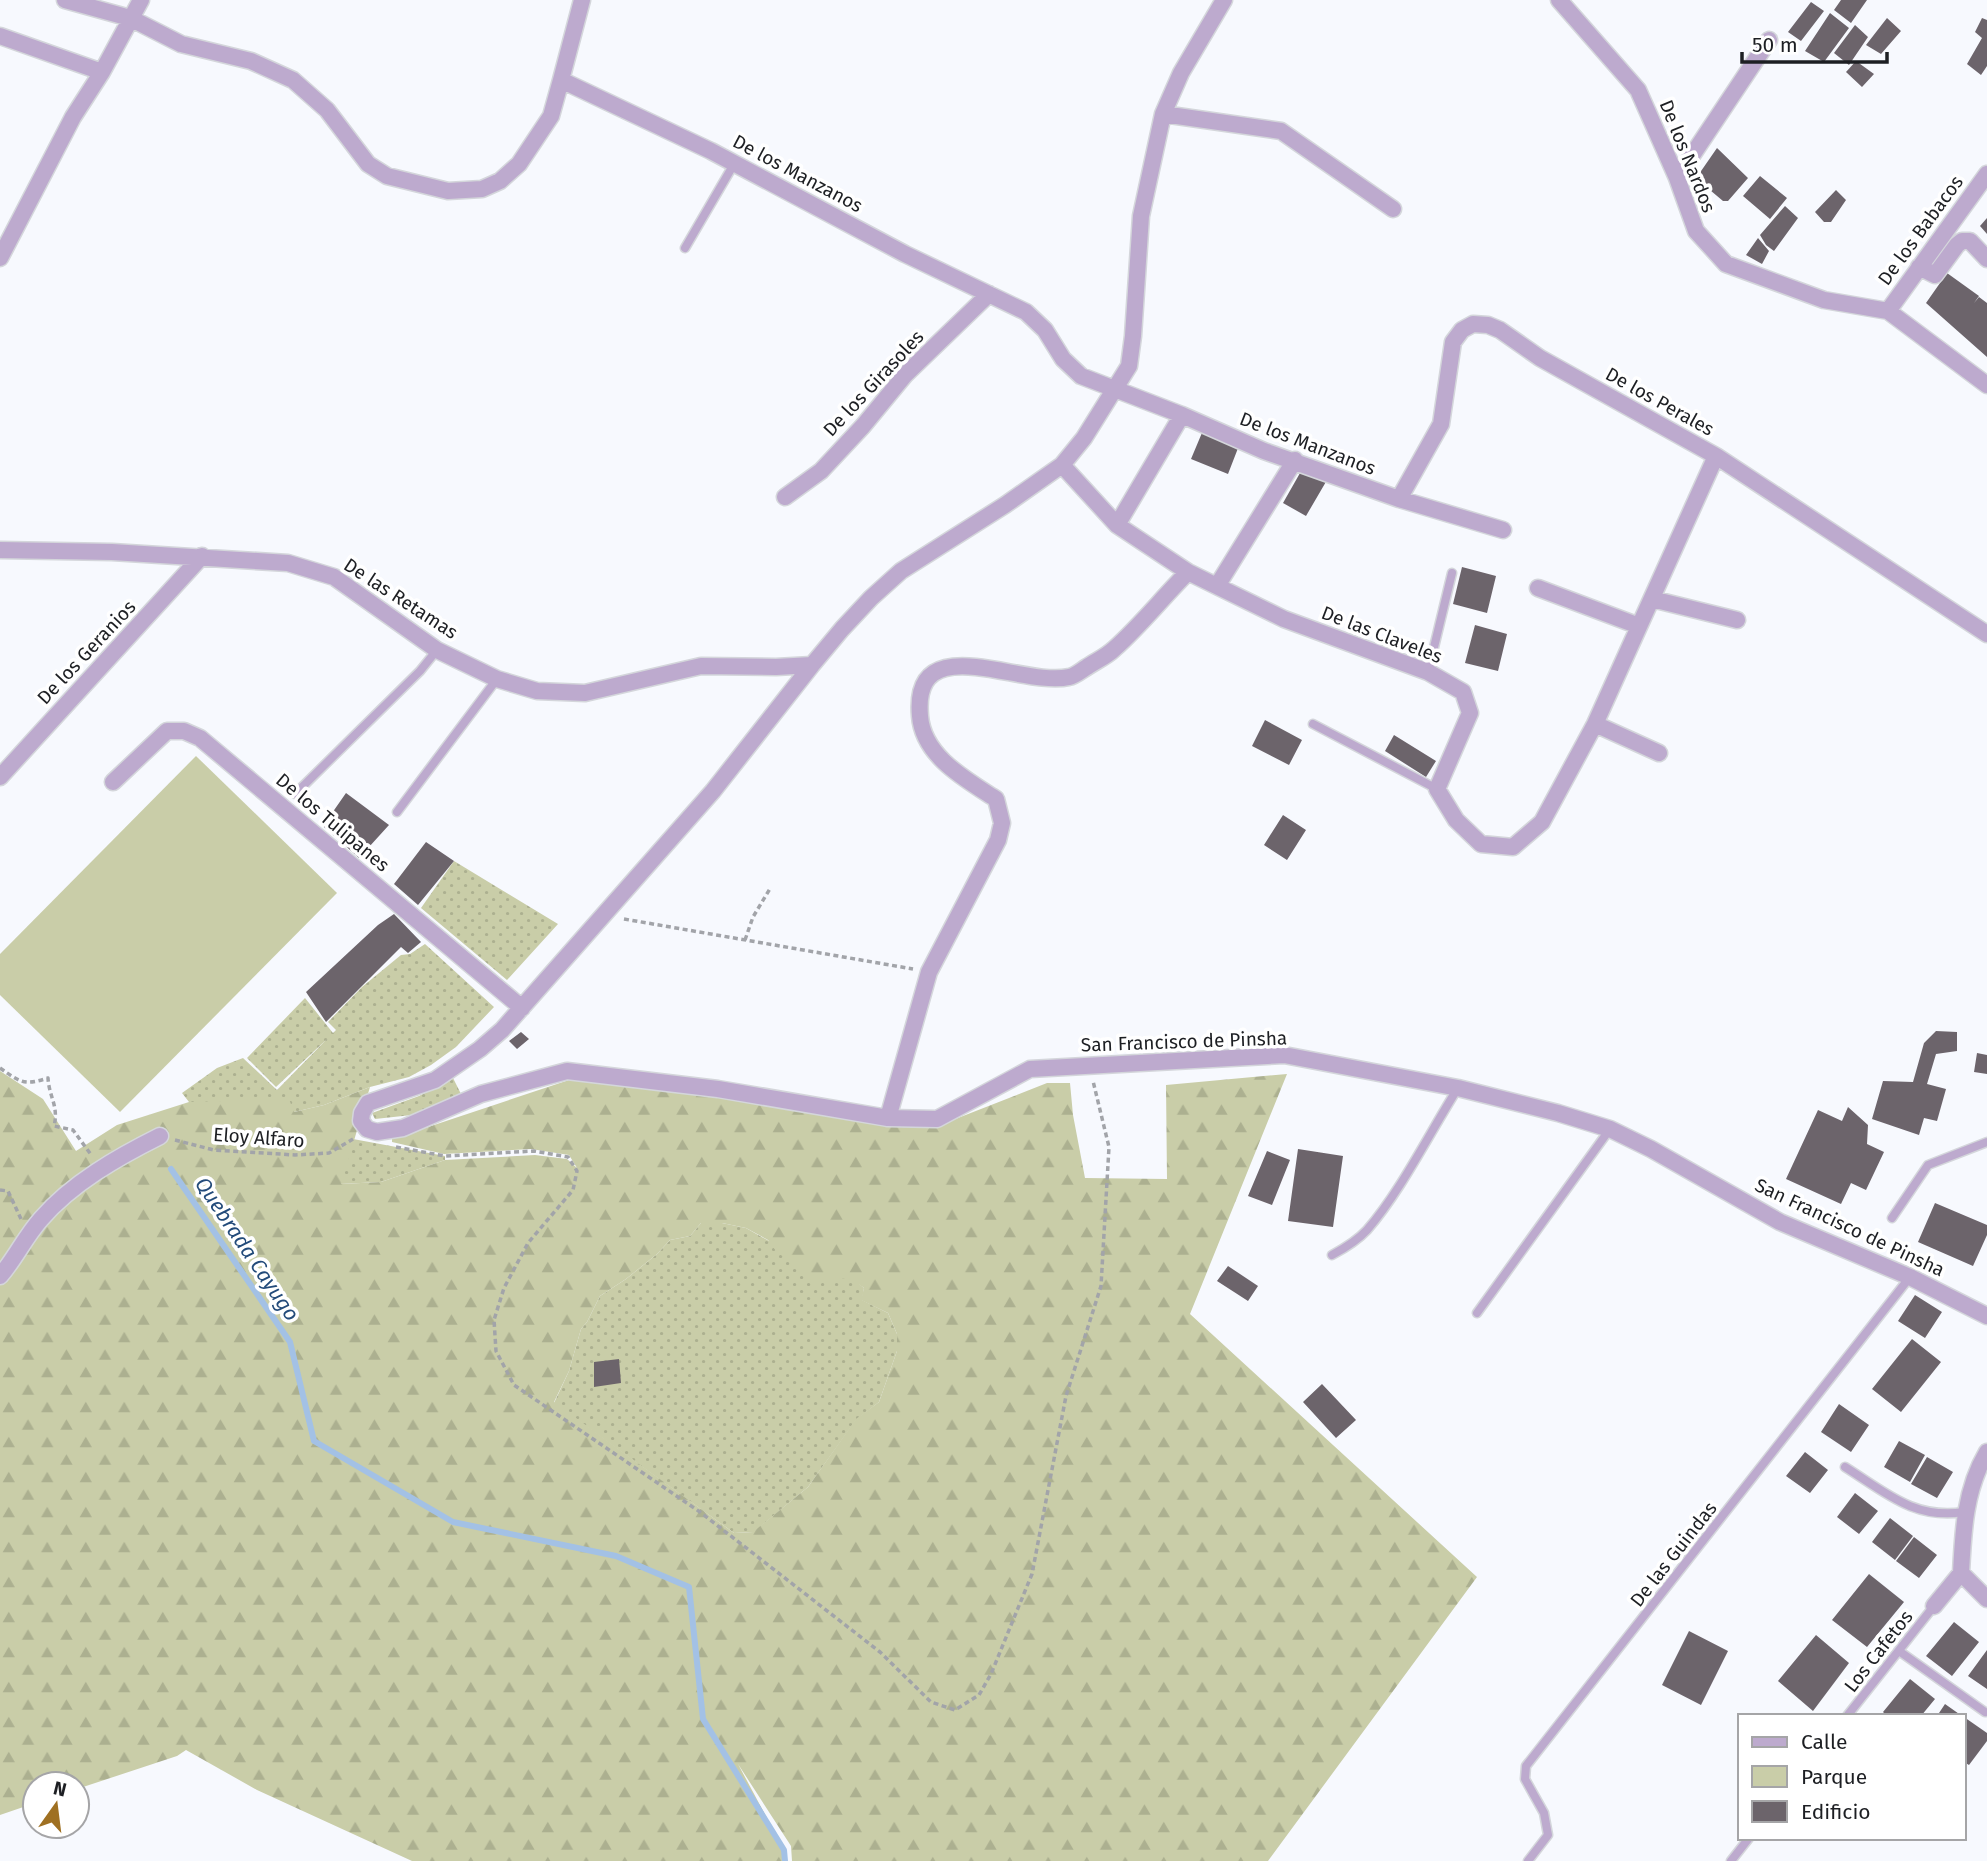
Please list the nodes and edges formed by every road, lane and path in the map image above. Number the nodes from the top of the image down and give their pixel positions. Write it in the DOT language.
graph roads {
  1 [pos="65,0"];
  2 [pos="141,0"];
  3 [pos="582,0"];
  4 [pos="1224,0"];
  5 [pos="1559,0"];
  6 [pos="130,18"];
  7 [pos="0,36"];
  8 [pos="1769,40"];
  9 [pos="102,72"];
  10 [pos="561,80"];
  11 [pos="1163,114"];
  12 [pos="734,164"];
  13 [pos="1987,174"];
  14 [pos="1677,178"];
  15 [pos="1393,209"];
  16 [pos="685,248"];
  17 [pos="0,258"];
  18 [pos="1987,259"];
  19 [pos="1919,267"];
  20 [pos="989,293"];
  21 [pos="1888,311"];
  22 [pos="1987,385"];
  23 [pos="1113,388"];
  24 [pos="1182,415"];
  25 [pos="1716,456"];
  26 [pos="1296,460"];
  27 [pos="1062,465"];
  28 [pos="785,498"];
  29 [pos="1399,499"];
  30 [pos="1117,525"];
  31 [pos="1503,530"];
  32 [pos="0,550"];
  33 [pos="202,556"];
  34 [pos="1188,572"];
  35 [pos="1452,573"];
  36 [pos="1217,586"];
  37 [pos="1538,588"];
  38 [pos="1651,599"];
  39 [pos="1737,620"];
  40 [pos="1639,626"];
  41 [pos="1987,635"];
  42 [pos="437,650"];
  43 [pos="812,665"];
  44 [pos="1428,672"];
  45 [pos="497,679"];
  46 [pos="1313,724"];
  47 [pos="1595,724"];
  48 [pos="1658,753"];
  49 [pos="0,776"];
  50 [pos="113,782"];
  51 [pos="1437,789"];
  52 [pos="295,794"];
  53 [pos="397,811"];
  54 [pos="771,887"];
  55 [pos="605,916"];
  56 [pos="745,940"];
  57 [pos="929,972"];
  58 [pos="522,1008"];
  59 [pos="1089,1066"];
  60 [pos="0,1068"];
  61 [pos="1458,1088"];
  62 [pos="888,1118"];
  63 [pos="1610,1129"];
  64 [pos="160,1136"];
  65 [pos="353,1139"];
  66 [pos="1987,1142"];
  67 [pos="392,1146"];
  68 [pos="102,1169"];
  69 [pos="0,1190"];
  70 [pos="1892,1218"];
  71 [pos="30,1233"];
  72 [pos="1332,1255"];
  73 [pos="0,1276"];
  74 [pos="1910,1277"];
  75 [pos="1477,1312"];
  76 [pos="1987,1316"];
  77 [pos="1987,1452"];
  78 [pos="1844,1467"];
  79 [pos="1964,1512"];
  80 [pos="1961,1573"];
  81 [pos="1987,1599"];
  82 [pos="1934,1606"];
  83 [pos="1899,1651"];
  84 [pos="1984,1712"];
  85 [pos="1849,1714"];
  86 [pos="1747,1840"];
  87 [pos="1528,1861"];
  88 [pos="1731,1861"];
  1 -- 6 [label="street"];
  2 -- 6 [label="street"];
  3 -- 10 [label="street"];
  4 -- 11 [label="street"];
  5 -- 14 [label="street, De los Nardos"];
  6 -- 9 [label="street"];
  6 -- 10 [label="street"];
  7 -- 9 [label="street"];
  8 -- 14 [label="street"];
  9 -- 17 [label="street"];
  10 -- 12 [label="street, De los Manzanos"];
  11 -- 15 [label="street"];
  11 -- 23 [label="street"];
  12 -- 16 [label="lane"];
  12 -- 20 [label="street, De los Manzanos"];
  13 -- 19 [label="street, De los Babacos"];
  14 -- 21 [label="street, De los Nardos"];
  18 -- 19 [label="street"];
  19 -- 21 [label="street, De los Babacos"];
  20 -- 23 [label="street, De los Manzanos"];
  20 -- 28 [label="street, De los Girasoles"];
  21 -- 22 [label="street, De los Nardos"];
  23 -- 24 [label="street, De los Manzanos"];
  23 -- 27 [label="street"];
  24 -- 26 [label="street, De los Manzanos"];
  24 -- 30 [label="street"];
  25 -- 29 [label="street, De los Perales"];
  25 -- 38 [label="street"];
  25 -- 41 [label="street, De los Perales"];
  26 -- 29 [label="street, De los Manzanos"];
  26 -- 36 [label="street"];
  27 -- 30 [label="street, De las Claveles"];
  27 -- 43 [label="street"];
  29 -- 31 [label="street, De los Manzanos"];
  30 -- 34 [label="street, De las Claveles"];
  32 -- 33 [label="street, De las Retamas"];
  33 -- 42 [label="street, De las Retamas"];
  33 -- 49 [label="street, De los Geranios"];
  34 -- 36 [label="street, De las Claveles"];
  34 -- 57 [label="street"];
  35 -- 44 [label="lane"];
  36 -- 44 [label="street, De las Claveles"];
  37 -- 40 [label="street"];
  38 -- 39 [label="street"];
  38 -- 40 [label="street"];
  40 -- 47 [label="street"];
  42 -- 45 [label="street, De las Retamas"];
  42 -- 52 [label="lane"];
  43 -- 45 [label="street, De las Retamas"];
  43 -- 55 [label="street"];
  44 -- 51 [label="street, De las Claveles"];
  45 -- 53 [label="lane"];
  46 -- 51 [label="lane"];
  47 -- 48 [label="street"];
  47 -- 51 [label="street"];
  50 -- 58 [label="street, De los Tulipanes"];
  54 -- 56 [label="path"];
  55 -- 56 [label="path"];
  55 -- 58 [label="street"];
  56 -- 57 [label="path"];
  57 -- 62 [label="street"];
  58 -- 62 [label="street, San Francisco de Pinsha"];
  59 -- 61 [label="street, San Francisco de Pinsha"];
  59 -- 62 [label="street, San Francisco de Pinsha"];
  59 -- 67 [label="path"];
  60 -- 68 [label="path"];
  61 -- 63 [label="street, San Francisco de Pinsha"];
  61 -- 72 [label="lane"];
  63 -- 74 [label="street, San Francisco de Pinsha"];
  63 -- 75 [label="lane"];
  64 -- 65 [label="path, Eloy Alfaro"];
  64 -- 68 [label="street"];
  66 -- 70 [label="lane"];
  68 -- 71 [label="street"];
  69 -- 71 [label="path"];
  71 -- 73 [label="street"];
  74 -- 76 [label="street, San Francisco de Pinsha"];
  74 -- 87 [label="lane, De las Guindas"];
  77 -- 79 [label="street"];
  78 -- 79 [label="lane"];
  79 -- 80 [label="street"];
  80 -- 81 [label="street"];
  80 -- 82 [label="street"];
  82 -- 83 [label="lane, Los Cafetos"];
  83 -- 84 [label="lane"];
  83 -- 85 [label="lane, Los Cafetos"];
  86 -- 88 [label="lane"];
}
